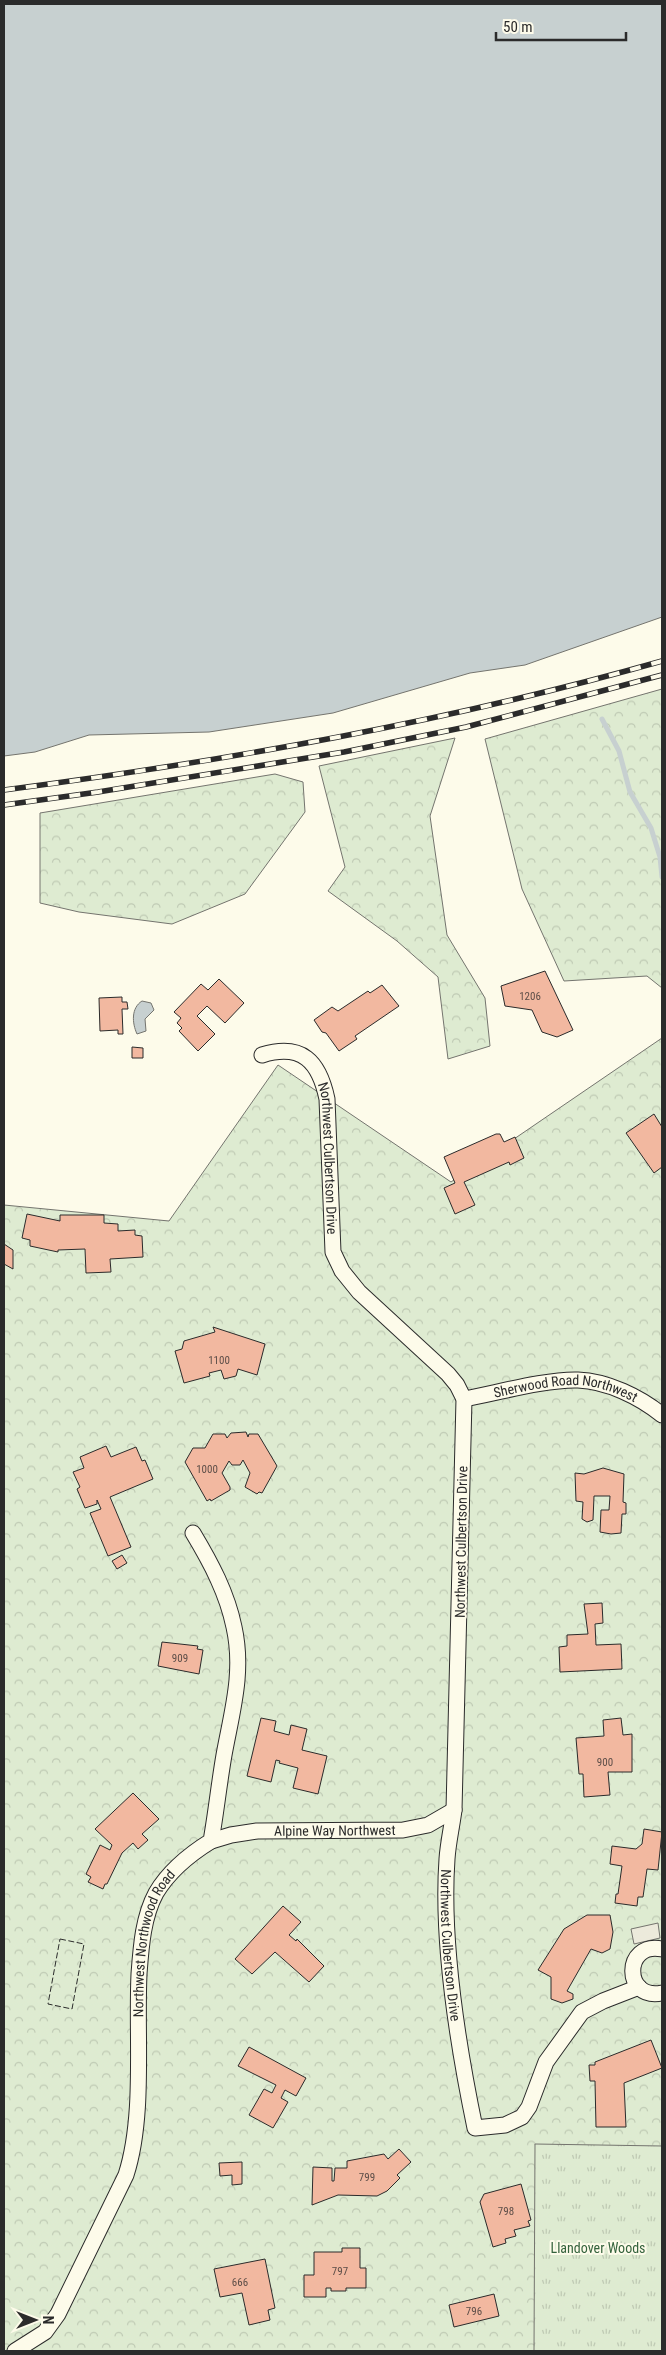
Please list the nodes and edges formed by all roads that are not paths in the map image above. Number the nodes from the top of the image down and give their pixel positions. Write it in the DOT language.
graph roads {
  1 [pos="262,1054"];
  2 [pos="464,1399"];
  3 [pos="662,1415"];
  4 [pos="193,1533"];
  5 [pos="454,1810"];
  6 [pos="212,1841"];
  7 [pos="662,1949"];
  8 [pos="639,1987"];
  9 [pos="662,1993"];
  10 [pos="16,2351"];
  1 -- 2 [label="street, Northwest Culbertson Drive"];
  2 -- 3 [label="street, Sherwood Road Northwest"];
  2 -- 5 [label="street, Northwest Culbertson Drive"];
  4 -- 6 [label="street"];
  5 -- 6 [label="street, Alpine Way Northwest"];
  5 -- 8 [label="street, Northwest Culbertson Drive"];
  6 -- 10 [label="street, Northwest Northwood Road"];
  7 -- 8 [label="street"];
  8 -- 9 [label="street"];
}
